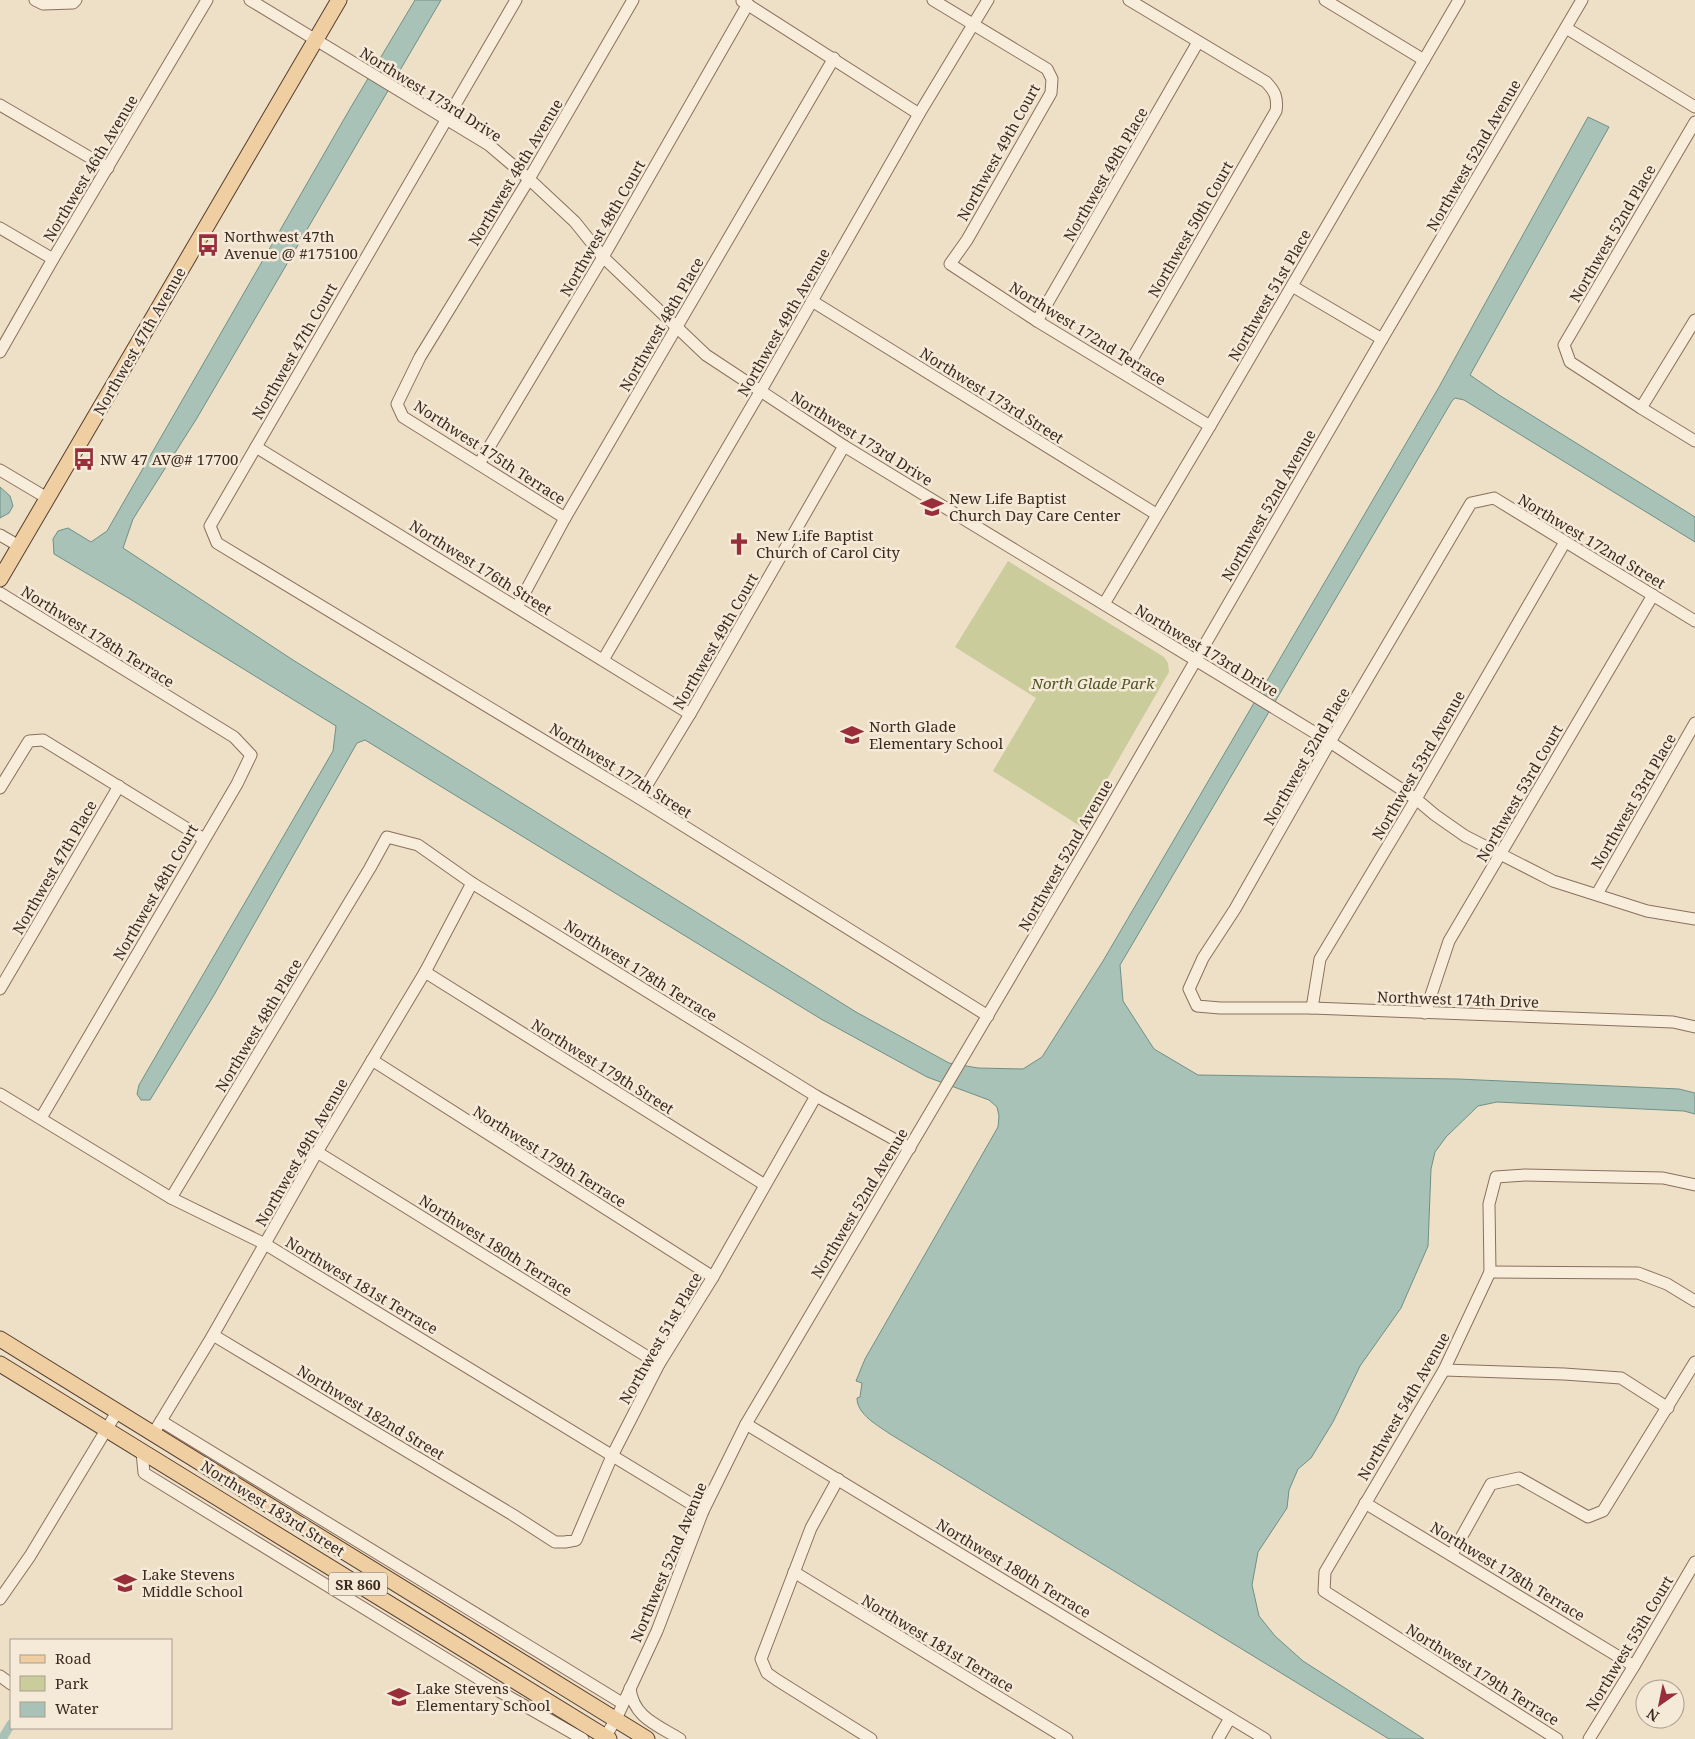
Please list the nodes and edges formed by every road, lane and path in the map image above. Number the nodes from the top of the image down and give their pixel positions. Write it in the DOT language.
graph roads {
  1 [pos="35,0"];
  2 [pos="76,0"];
  3 [pos="207,0"];
  4 [pos="250,0"];
  5 [pos="339,0"];
  6 [pos="516,0"];
  7 [pos="633,0"];
  8 [pos="933,0"];
  9 [pos="988,0"];
  10 [pos="1129,0"];
  11 [pos="1325,0"];
  12 [pos="1459,0"];
  13 [pos="1582,0"];
  14 [pos="744,2"];
  15 [pos="973,24"];
  16 [pos="1566,28"];
  17 [pos="316,41"];
  18 [pos="1198,42"];
  19 [pos="834,58"];
  20 [pos="1424,60"];
  21 [pos="0,105"];
  22 [pos="1695,107"];
  23 [pos="919,114"];
  24 [pos="445,119"];
  25 [pos="1695,122"];
  26 [pos="108,168"];
  27 [pos="530,179"];
  28 [pos="0,228"];
  29 [pos="603,257"];
  30 [pos="53,259"];
  31 [pos="950,264"];
  32 [pos="1292,286"];
  33 [pos="812,301"];
  34 [pos="1037,320"];
  35 [pos="1695,320"];
  36 [pos="676,329"];
  37 [pos="1382,339"];
  38 [pos="0,352"];
  39 [pos="420,358"];
  40 [pos="1124,373"];
  41 [pos="760,392"];
  42 [pos="1641,408"];
  43 [pos="1210,426"];
  44 [pos="1695,440"];
  45 [pos="844,446"];
  46 [pos="256,447"];
  47 [pos="479,464"];
  48 [pos="0,470"];
  49 [pos="47,498"];
  50 [pos="1471,503"];
  51 [pos="1156,514"];
  52 [pos="565,518"];
  53 [pos="0,535"];
  54 [pos="1565,542"];
  55 [pos="19,546"];
  56 [pos="236,554"];
  57 [pos="0,579"];
  58 [pos="0,593"];
  59 [pos="1652,595"];
  60 [pos="1104,604"];
  61 [pos="517,607"];
  62 [pos="1695,621"];
  63 [pos="603,660"];
  64 [pos="1196,660"];
  65 [pos="181,705"];
  66 [pos="690,714"];
  67 [pos="1695,723"];
  68 [pos="1330,742"];
  69 [pos="119,786"];
  70 [pos="0,788"];
  71 [pos="639,798"];
  72 [pos="1416,799"];
  73 [pos="204,839"];
  74 [pos="1500,854"];
  75 [pos="370,868"];
  76 [pos="472,883"];
  77 [pos="1596,894"];
  78 [pos="1695,919"];
  79 [pos="425,972"];
  80 [pos="0,989"];
  81 [pos="1220,1008"];
  82 [pos="1312,1008"];
  83 [pos="1425,1013"];
  84 [pos="988,1016"];
  85 [pos="1695,1027"];
  86 [pos="372,1060"];
  87 [pos="0,1094"];
  88 [pos="816,1096"];
  89 [pos="41,1118"];
  90 [pos="910,1148"];
  91 [pos="317,1152"];
  92 [pos="765,1185"];
  93 [pos="1695,1185"];
  94 [pos="171,1198"];
  95 [pos="265,1244"];
  96 [pos="1490,1272"];
  97 [pos="713,1277"];
  98 [pos="1695,1301"];
  99 [pos="213,1335"];
  100 [pos="0,1339"];
  101 [pos="1695,1362"];
  102 [pos="0,1364"];
  103 [pos="659,1364"];
  104 [pos="1444,1370"];
  105 [pos="1668,1408"];
  106 [pos="117,1412"];
  107 [pos="746,1424"];
  108 [pos="157,1428"];
  109 [pos="106,1429"];
  110 [pos="142,1452"];
  111 [pos="612,1456"];
  112 [pos="838,1479"];
  113 [pos="1365,1502"];
  114 [pos="703,1511"];
  115 [pos="514,1515"];
  116 [pos="1452,1554"];
  117 [pos="1695,1562"];
  118 [pos="794,1572"];
  119 [pos="419,1598"];
  120 [pos="0,1599"];
  121 [pos="382,1599"];
  122 [pos="370,1612"];
  123 [pos="1393,1635"];
  124 [pos="1634,1666"];
  125 [pos="630,1687"];
  126 [pos="622,1703"];
  127 [pos="1230,1718"];
  128 [pos="616,1720"];
  129 [pos="606,1738"];
  130 [pos="583,1739"];
  131 [pos="647,1739"];
  132 [pos="680,1739"];
  133 [pos="870,1739"];
  134 [pos="1067,1739"];
  135 [pos="1218,1739"];
  136 [pos="1265,1739"];
  137 [pos="1558,1739"];
  138 [pos="1588,1739"];
  1 -- 2 [label="street"];
  3 -- 26 [label="street, Northwest 46th Avenue"];
  4 -- 17 [label="street, Northwest 173rd Drive"];
  5 -- 17 [label="main road, Northwest 47th Avenue"];
  6 -- 24 [label="street, Northwest 47th Court"];
  7 -- 27 [label="street, Northwest 48th Avenue"];
  8 -- 15 [label="street, Northwest 49th Court"];
  9 -- 15 [label="street, Northwest 49th Avenue"];
  10 -- 18 [label="street"];
  11 -- 20 [label="street"];
  12 -- 20 [label="street, Northwest 51st Place"];
  13 -- 16 [label="street, Northwest 52nd Avenue"];
  14 -- 19 [label="street"];
  14 -- 29 [label="street, Northwest 48th Court"];
  15 -- 23 [label="street, Northwest 49th Avenue"];
  15 -- 31 [label="street, Northwest 49th Court"];
  16 -- 22 [label="street"];
  16 -- 37 [label="street, Northwest 52nd Avenue"];
  17 -- 24 [label="street, Northwest 173rd Drive"];
  17 -- 49 [label="main road, Northwest 47th Avenue"];
  18 -- 34 [label="street, Northwest 49th Place"];
  18 -- 40 [label="street, Northwest 50th Court"];
  19 -- 23 [label="street"];
  19 -- 36 [label="street, Northwest 48th Place"];
  20 -- 32 [label="street, Northwest 51st Place"];
  21 -- 26 [label="street"];
  23 -- 33 [label="street, Northwest 49th Avenue"];
  24 -- 27 [label="street, Northwest 173rd Drive"];
  24 -- 46 [label="street, Northwest 47th Court"];
  25 -- 42 [label="street, Northwest 52nd Place"];
  26 -- 30 [label="street, Northwest 46th Avenue"];
  27 -- 29 [label="street, Northwest 173rd Drive"];
  27 -- 39 [label="street, Northwest 48th Avenue"];
  28 -- 30 [label="street"];
  29 -- 36 [label="street, Northwest 173rd Drive"];
  29 -- 47 [label="street, Northwest 48th Court"];
  30 -- 38 [label="street, Northwest 46th Avenue"];
  31 -- 34 [label="street, Northwest 172nd Terrace"];
  32 -- 37 [label="street"];
  32 -- 43 [label="street, Northwest 51st Place"];
  33 -- 41 [label="street, Northwest 49th Avenue"];
  33 -- 51 [label="street, Northwest 173rd Street"];
  34 -- 40 [label="street, Northwest 172nd Terrace"];
  35 -- 42 [label="street"];
  36 -- 41 [label="street, Northwest 173rd Drive"];
  36 -- 52 [label="street, Northwest 48th Place"];
  37 -- 64 [label="street, Northwest 52nd Avenue"];
  39 -- 47 [label="street, Northwest 175th Terrace"];
  40 -- 43 [label="street, Northwest 172nd Terrace"];
  41 -- 45 [label="street, Northwest 173rd Drive"];
  41 -- 63 [label="street, Northwest 49th Avenue"];
  42 -- 44 [label="street"];
  43 -- 51 [label="street, Northwest 51st Place"];
  45 -- 60 [label="street, Northwest 173rd Drive"];
  45 -- 66 [label="street, Northwest 49th Court"];
  46 -- 56 [label="street, Northwest 47th Court"];
  46 -- 61 [label="street, Northwest 176th Street"];
  47 -- 52 [label="street, Northwest 175th Terrace"];
  48 -- 49 [label="street"];
  49 -- 55 [label="main road, Northwest 47th Avenue"];
  50 -- 54 [label="street, Northwest 172nd Street"];
  50 -- 68 [label="street, Northwest 52nd Place"];
  51 -- 60 [label="street, Northwest 51st Place"];
  52 -- 61 [label="street, Northwest 48th Place"];
  53 -- 55 [label="street"];
  54 -- 59 [label="street, Northwest 172nd Street"];
  54 -- 72 [label="street, Northwest 53rd Avenue"];
  55 -- 57 [label="main road, Northwest 47th Avenue"];
  56 -- 71 [label="street, Northwest 177th Street"];
  58 -- 65 [label="street, Northwest 178th Terrace"];
  59 -- 62 [label="street, Northwest 172nd Street"];
  59 -- 74 [label="street, Northwest 53rd Court"];
  60 -- 64 [label="street, Northwest 173rd Drive"];
  61 -- 63 [label="street, Northwest 176th Street"];
  63 -- 66 [label="street, Northwest 176th Street"];
  64 -- 68 [label="street, Northwest 173rd Drive"];
  64 -- 84 [label="street, Northwest 52nd Avenue"];
  65 -- 73 [label="street, Northwest 48th Court"];
  66 -- 71 [label="street, Northwest 49th Court"];
  67 -- 77 [label="street, Northwest 53rd Place"];
  68 -- 72 [label="street, Northwest 173rd Drive"];
  68 -- 81 [label="street, Northwest 52nd Place"];
  69 -- 70 [label="street"];
  69 -- 73 [label="street"];
  69 -- 80 [label="street, Northwest 47th Place"];
  71 -- 84 [label="street, Northwest 177th Street"];
  72 -- 74 [label="street, Northwest 173rd Drive"];
  72 -- 82 [label="street, Northwest 53rd Avenue"];
  73 -- 89 [label="street, Northwest 48th Court"];
  74 -- 77 [label="street, Northwest 173rd Drive"];
  74 -- 83 [label="street, Northwest 53rd Court"];
  75 -- 76 [label="street, Northwest 178th Terrace"];
  75 -- 94 [label="street, Northwest 48th Place"];
  76 -- 79 [label="street, Northwest 49th Avenue"];
  76 -- 88 [label="street, Northwest 178th Terrace"];
  77 -- 78 [label="street, Northwest 173rd Drive"];
  79 -- 86 [label="street, Northwest 49th Avenue"];
  79 -- 92 [label="street, Northwest 179th Street"];
  81 -- 82 [label="street, Northwest 174th Drive"];
  82 -- 83 [label="street, Northwest 174th Drive"];
  83 -- 85 [label="street, Northwest 174th Drive"];
  84 -- 90 [label="street, Northwest 52nd Avenue"];
  86 -- 91 [label="street, Northwest 49th Avenue"];
  86 -- 97 [label="street, Northwest 179th Terrace"];
  87 -- 89 [label="street, Northwest 181st Terrace"];
  88 -- 90 [label="street, Northwest 178th Terrace"];
  88 -- 92 [label="street, Northwest 51st Place"];
  89 -- 94 [label="street, Northwest 181st Terrace"];
  90 -- 107 [label="street, Northwest 52nd Avenue"];
  91 -- 95 [label="street, Northwest 49th Avenue"];
  91 -- 103 [label="street, Northwest 180th Terrace"];
  92 -- 97 [label="street, Northwest 51st Place"];
  93 -- 96 [label="street, Northwest 54th Avenue"];
  94 -- 95 [label="street, Northwest 181st Terrace"];
  95 -- 99 [label="street, Northwest 49th Avenue"];
  95 -- 111 [label="street, Northwest 181st Terrace"];
  96 -- 98 [label="street"];
  96 -- 104 [label="street, Northwest 54th Avenue"];
  97 -- 103 [label="street, Northwest 51st Place"];
  99 -- 108 [label="street, Northwest 49th Avenue"];
  99 -- 115 [label="street, Northwest 182nd Street"];
  100 -- 106 [label="main road, Northwest 183rd Street / SR 860"];
  101 -- 105 [label="street"];
  102 -- 109 [label="main road, Northwest 183rd Street / SR 860"];
  103 -- 111 [label="street, Northwest 51st Place"];
  104 -- 105 [label="street"];
  104 -- 113 [label="street, Northwest 54th Avenue"];
  105 -- 116 [label="street"];
  106 -- 108 [label="main road, Northwest 183rd Street / SR 860"];
  106 -- 109 [label="street"];
  107 -- 112 [label="street, Northwest 180th Terrace"];
  107 -- 114 [label="street, Northwest 52nd Avenue"];
  108 -- 119 [label="main road, Northwest 183rd Street / SR 860"];
  108 -- 126 [label="street"];
  109 -- 110 [label="main road, Northwest 183rd Street / SR 860"];
  109 -- 120 [label="street"];
  110 -- 121 [label="main road, Northwest 183rd Street / SR 860"];
  110 -- 122 [label="street"];
  111 -- 114 [label="street, Northwest 181st Terrace"];
  111 -- 115 [label="street, Northwest 51st Place"];
  112 -- 118 [label="street"];
  112 -- 127 [label="street, Northwest 180th Terrace"];
  113 -- 116 [label="street, Northwest 178th Terrace"];
  113 -- 123 [label="street, Northwest 54th Avenue"];
  114 -- 125 [label="street, Northwest 52nd Avenue"];
  116 -- 124 [label="street, Northwest 178th Terrace"];
  117 -- 124 [label="street, Northwest 55th Court"];
  118 -- 133 [label="street"];
  118 -- 134 [label="street, Northwest 181st Terrace"];
  119 -- 121 [label="main road"];
  119 -- 128 [label="main road, Northwest 183rd Street / SR 860"];
  121 -- 122 [label="street"];
  121 -- 129 [label="main road, Northwest 183rd Street / SR 860"];
  122 -- 130 [label="street"];
  123 -- 137 [label="street, Northwest 179th Terrace"];
  124 -- 138 [label="street, Northwest 55th Court"];
  125 -- 126 [label="street, Northwest 52nd Avenue"];
  125 -- 132 [label="street"];
  126 -- 128 [label="street, Northwest 52nd Avenue"];
  127 -- 135 [label="street"];
  127 -- 136 [label="street, Northwest 180th Terrace"];
  128 -- 129 [label="street, Northwest 52nd Avenue"];
  128 -- 131 [label="main road, Northwest 183rd Street / SR 860"];
}
